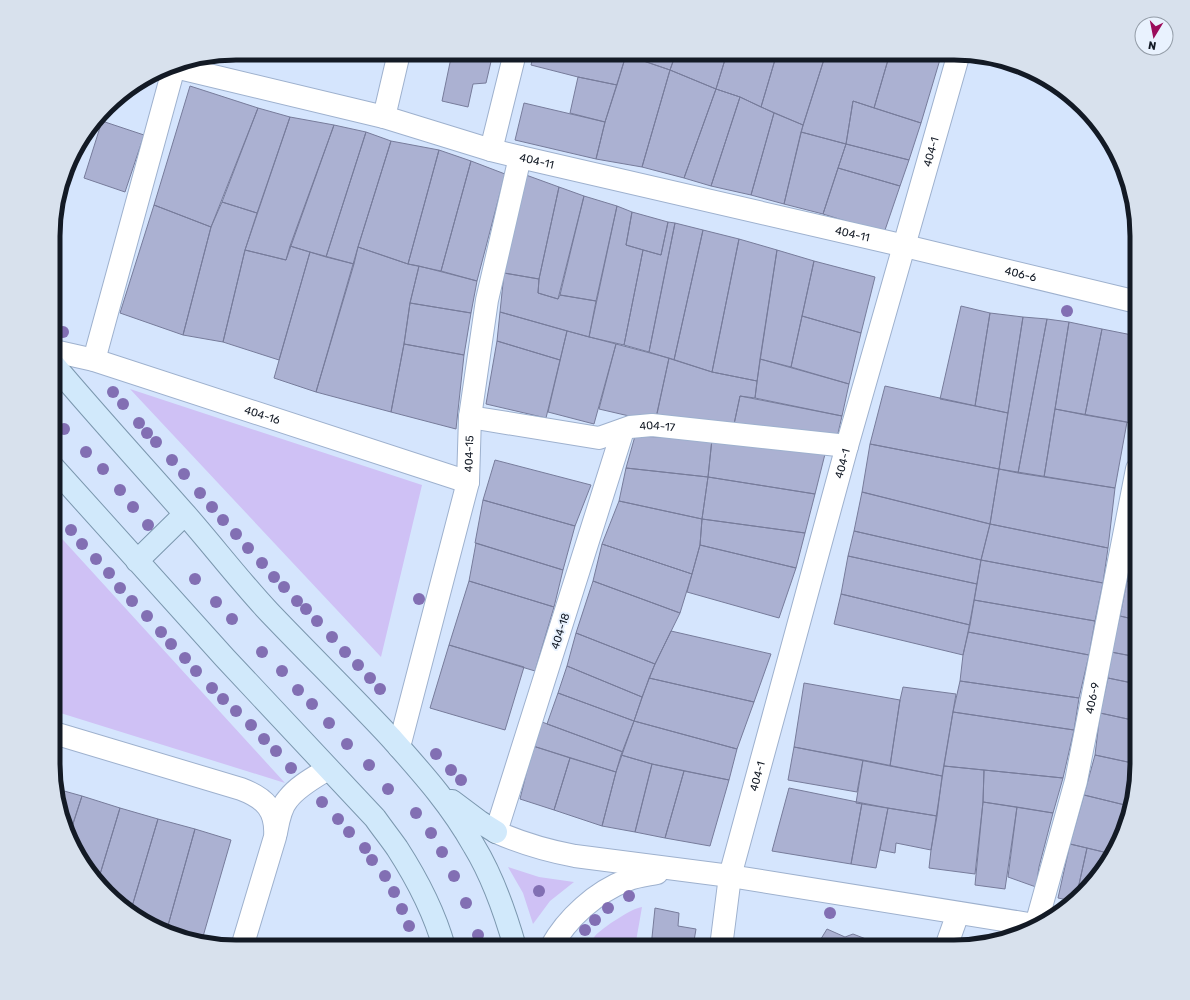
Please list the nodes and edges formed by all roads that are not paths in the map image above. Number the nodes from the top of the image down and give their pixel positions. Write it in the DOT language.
graph roads {
  1 [pos="397,60"];
  2 [pos="513,60"];
  3 [pos="955,60"];
  4 [pos="182,68"];
  5 [pos="171,72"];
  6 [pos="384,117"];
  7 [pos="491,150"];
  8 [pos="520,157"];
  9 [pos="905,246"];
  10 [pos="1130,300"];
  11 [pos="60,352"];
  12 [pos="94,360"];
  13 [pos="60,372"];
  14 [pos="470,417"];
  15 [pos="623,430"];
  16 [pos="847,446"];
  17 [pos="60,475"];
  18 [pos="468,482"];
  19 [pos="1130,506"];
  20 [pos="185,514"];
  21 [pos="138,561"];
  22 [pos="60,735"];
  23 [pos="399,747"];
  24 [pos="328,769"];
  25 [pos="436,789"];
  26 [pos="496,832"];
  27 [pos="275,837"];
  28 [pos="674,869"];
  29 [pos="730,876"];
  30 [pos="958,913"];
  31 [pos="1038,919"];
  32 [pos="1028,924"];
  33 [pos="244,940"];
  34 [pos="442,940"];
  35 [pos="513,940"];
  36 [pos="556,940"];
  37 [pos="722,940"];
  38 [pos="948,940"];
  1 -- 6 [label="street"];
  2 -- 7 [label="street"];
  3 -- 9 [label="street, 404-1"];
  4 -- 6 [label="street, 404-11"];
  5 -- 12 [label="street"];
  6 -- 7 [label="street, 404-11"];
  7 -- 8 [label="street, 404-11"];
  8 -- 9 [label="street, 404-11"];
  8 -- 14 [label="street, 404-15"];
  9 -- 10 [label="street, 406-6"];
  9 -- 16 [label="street, 404-1"];
  11 -- 12 [label="street, 404-16"];
  12 -- 18 [label="street, 404-16"];
  13 -- 20 [label="main road"];
  14 -- 15 [label="street, 404-17"];
  14 -- 18 [label="street, 404-15"];
  15 -- 16 [label="street, 404-17"];
  15 -- 26 [label="street, 404-18"];
  16 -- 29 [label="street, 404-1"];
  17 -- 21 [label="main road"];
  18 -- 23 [label="street, 404-15"];
  19 -- 31 [label="street, 406-9"];
  20 -- 21 [label="main road"];
  20 -- 23 [label="main road"];
  21 -- 24 [label="main road"];
  22 -- 27 [label="street"];
  23 -- 25 [label="main road"];
  24 -- 27 [label="street"];
  24 -- 34 [label="main road"];
  25 -- 26 [label="main road"];
  25 -- 35 [label="main road"];
  26 -- 28 [label="street"];
  27 -- 33 [label="street"];
  28 -- 29 [label="street"];
  28 -- 36 [label="street"];
  29 -- 30 [label="street"];
  29 -- 37 [label="street, 404-1"];
  30 -- 32 [label="street"];
  30 -- 38 [label="street"];
}
